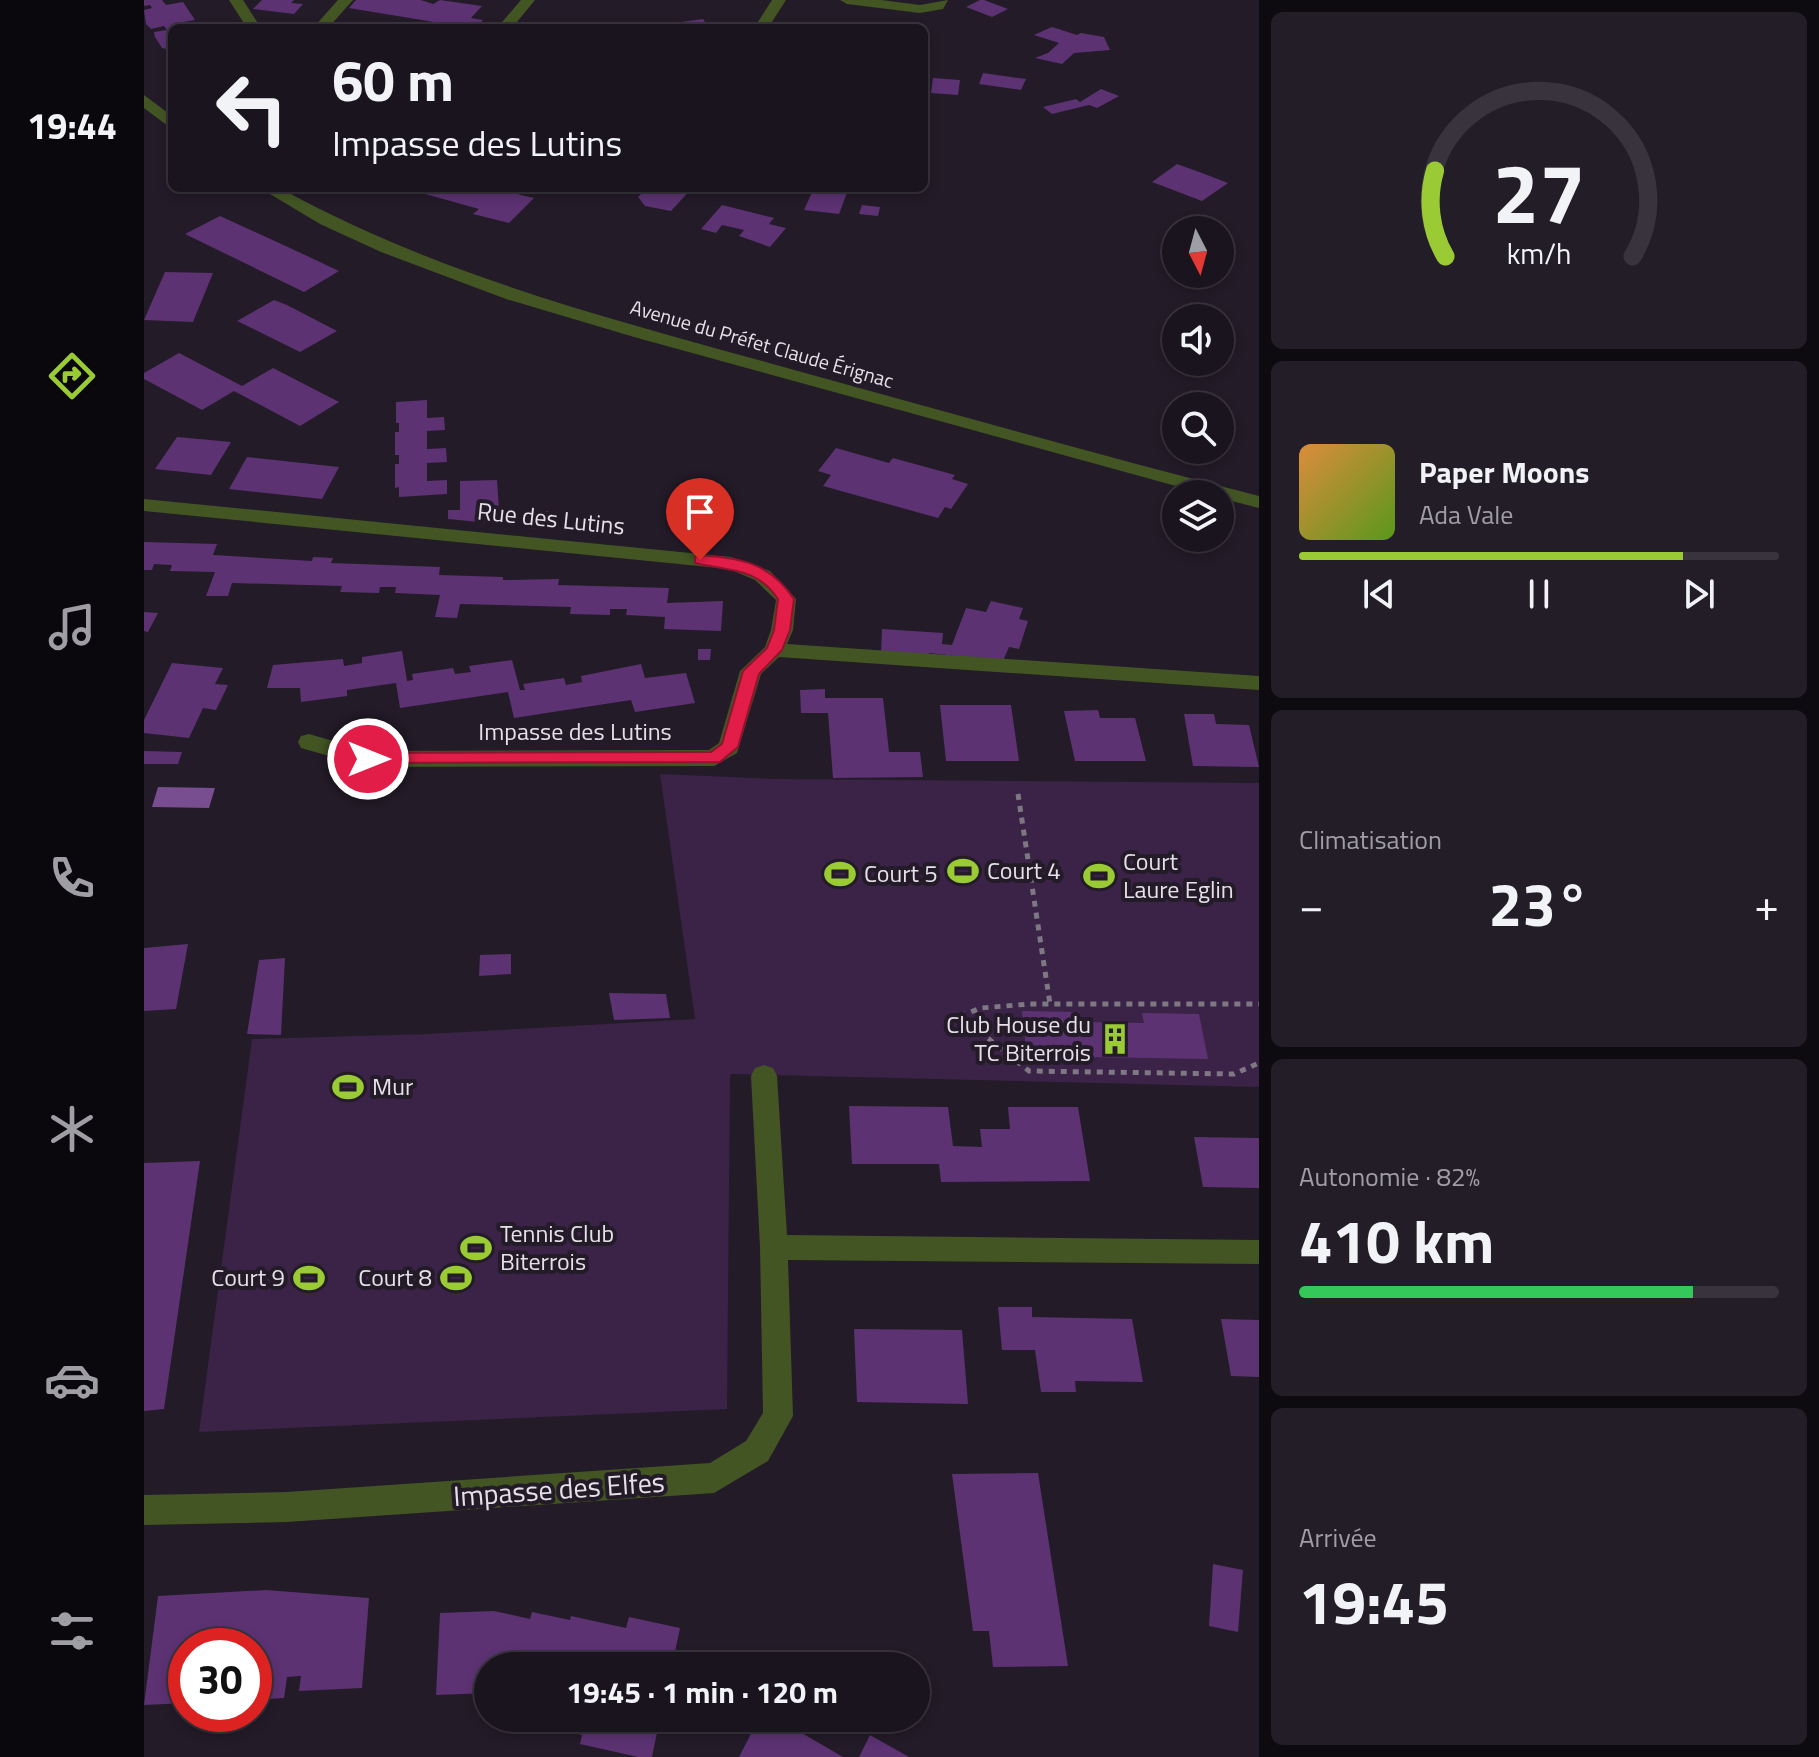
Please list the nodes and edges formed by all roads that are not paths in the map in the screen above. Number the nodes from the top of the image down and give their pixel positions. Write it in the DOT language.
graph roads {
  1 [pos="236,0"];
  2 [pos="346,0"];
  3 [pos="779,0"];
  4 [pos="847,0"];
  5 [pos="941,0"];
  6 [pos="521,1"];
  7 [pos="251,24"];
  8 [pos="324,24"];
  9 [pos="507,24"];
  10 [pos="764,24"];
  11 [pos="144,100"];
  12 [pos="168,121"];
  13 [pos="275,192"];
  14 [pos="1259,502"];
  15 [pos="144,505"];
  16 [pos="774,650"];
  17 [pos="1259,683"];
  18 [pos="309,742"];
  19 [pos="764,1076"];
  20 [pos="774,1247"];
  21 [pos="1259,1252"];
  22 [pos="144,1510"];
  1 -- 7 [label="street"];
  2 -- 8 [label="street"];
  3 -- 10 [label="street"];
  4 -- 5 [label="street"];
  6 -- 9 [label="street"];
  11 -- 12 [label="street"];
  13 -- 14 [label="street, Avenue du Préfet Claude Érignac"];
  15 -- 16 [label="street, Rue des Lutins"];
  16 -- 17 [label="street"];
  16 -- 18 [label="street, Impasse des Lutins"];
  19 -- 20 [label="street, Impasse des Elfes"];
  20 -- 21 [label="street"];
  20 -- 22 [label="street, Impasse des Elfes"];
}
